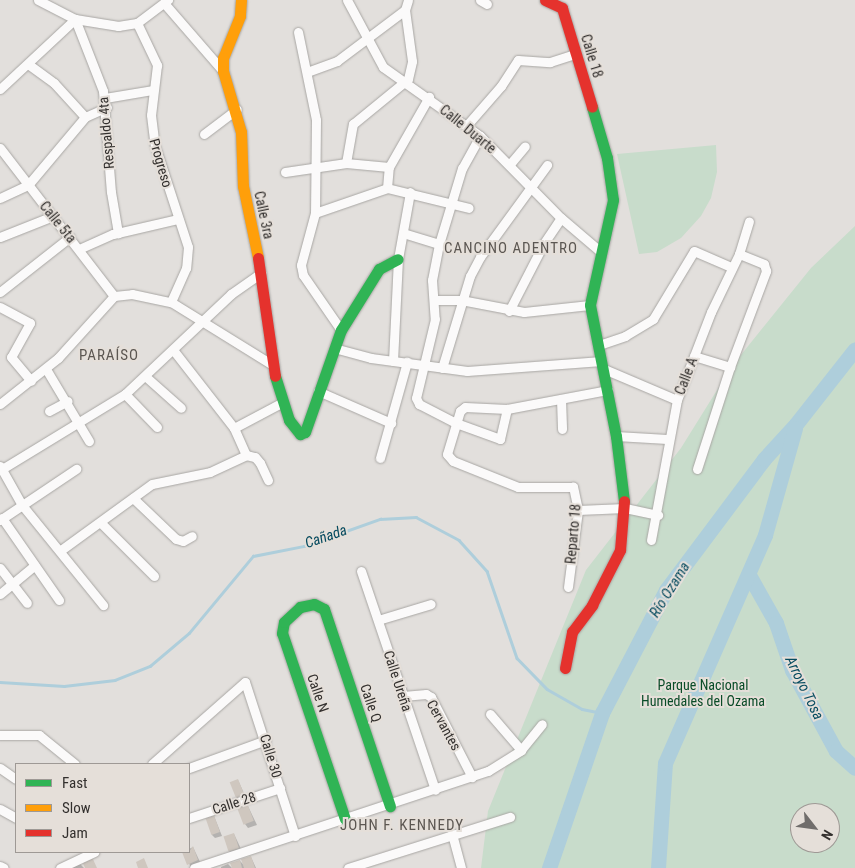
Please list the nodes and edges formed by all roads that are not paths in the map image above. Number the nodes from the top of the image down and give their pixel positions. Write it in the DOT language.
graph roads {
  1 [pos="38,0"];
  2 [pos="240,0"];
  3 [pos="347,0"];
  4 [pos="408,0"];
  5 [pos="546,0"];
  6 [pos="166,2"];
  7 [pos="405,10"];
  8 [pos="75,20"];
  9 [pos="137,23"];
  10 [pos="298,32"];
  11 [pos="368,41"];
  12 [pos="575,54"];
  13 [pos="28,64"];
  14 [pos="223,71"];
  15 [pos="307,72"];
  16 [pos="403,82"];
  17 [pos="0,89"];
  18 [pos="153,90"];
  19 [pos="429,97"];
  20 [pos="106,103"];
  21 [pos="236,109"];
  22 [pos="85,117"];
  23 [pos="467,125"];
  24 [pos="204,134"];
  25 [pos="480,136"];
  26 [pos="524,146"];
  27 [pos="0,148"];
  28 [pos="346,164"];
  29 [pos="510,164"];
  30 [pos="547,165"];
  31 [pos="389,167"];
  32 [pos="316,169"];
  33 [pos="285,172"];
  34 [pos="28,185"];
  35 [pos="532,187"];
  36 [pos="388,188"];
  37 [pos="410,192"];
  38 [pos="0,198"];
  39 [pos="450,202"];
  40 [pos="469,208"];
  41 [pos="315,213"];
  42 [pos="53,216"];
  43 [pos="562,218"];
  44 [pos="178,219"];
  45 [pos="749,222"];
  46 [pos="118,233"];
  47 [pos="403,233"];
  48 [pos="0,237"];
  49 [pos="70,237"];
  50 [pos="439,244"];
  51 [pos="79,249"];
  52 [pos="601,252"];
  53 [pos="739,254"];
  54 [pos="398,259"];
  55 [pos="731,267"];
  56 [pos="261,273"];
  57 [pos="0,292"];
  58 [pos="114,296"];
  59 [pos="435,300"];
  60 [pos="461,300"];
  61 [pos="171,302"];
  62 [pos="590,305"];
  63 [pos="0,307"];
  64 [pos="509,311"];
  65 [pos="204,322"];
  66 [pos="341,330"];
  67 [pos="599,346"];
  68 [pos="334,348"];
  69 [pos="174,351"];
  70 [pos="694,356"];
  71 [pos="393,361"];
  72 [pos="407,362"];
  73 [pos="271,364"];
  74 [pos="425,365"];
  75 [pos="603,365"];
  76 [pos="730,367"];
  77 [pos="442,368"];
  78 [pos="46,369"];
  79 [pos="145,376"];
  80 [pos="31,380"];
  81 [pos="608,390"];
  82 [pos="318,391"];
  83 [pos="125,394"];
  84 [pos="561,399"];
  85 [pos="677,400"];
  86 [pos="68,401"];
  87 [pos="283,402"];
  88 [pos="0,404"];
  89 [pos="181,408"];
  90 [pos="507,409"];
  91 [pos="49,411"];
  92 [pos="391,423"];
  93 [pos="456,423"];
  94 [pos="79,425"];
  95 [pos="157,427"];
  96 [pos="234,428"];
  97 [pos="562,429"];
  98 [pos="616,436"];
  99 [pos="667,439"];
  100 [pos="89,441"];
  101 [pos="246,455"];
  102 [pos="380,458"];
  103 [pos="1,467"];
  104 [pos="76,469"];
  105 [pos="697,469"];
  106 [pos="268,480"];
  107 [pos="133,498"];
  108 [pos="22,505"];
  109 [pos="625,508"];
  110 [pos="578,510"];
  111 [pos="658,515"];
  112 [pos="1,519"];
  113 [pos="101,524"];
  114 [pos="192,536"];
  115 [pos="651,540"];
  116 [pos="61,550"];
  117 [pos="35,565"];
  118 [pos="0,568"];
  119 [pos="361,571"];
  120 [pos="154,576"];
  121 [pos="12,582"];
  122 [pos="568,587"];
  123 [pos="0,594"];
  124 [pos="59,600"];
  125 [pos="27,603"];
  126 [pos="431,604"];
  127 [pos="103,605"];
  128 [pos="324,610"];
  129 [pos="378,620"];
  130 [pos="565,668"];
  131 [pos="403,696"];
  132 [pos="490,714"];
  133 [pos="542,724"];
  134 [pos="0,735"];
  135 [pos="266,740"];
  136 [pos="521,750"];
  137 [pos="74,763"];
  138 [pos="153,763"];
  139 [pos="0,768"];
  140 [pos="190,768"];
  141 [pos="472,777"];
  142 [pos="15,778"];
  143 [pos="280,788"];
  144 [pos="435,790"];
  145 [pos="390,806"];
  146 [pos="0,809"];
  147 [pos="15,817"];
  148 [pos="510,817"];
  149 [pos="190,818"];
  150 [pos="345,819"];
  151 [pos="452,834"];
  152 [pos="295,836"];
  153 [pos="78,854"];
  154 [pos="0,866"];
  155 [pos="4,868"];
  156 [pos="60,868"];
  157 [pos="194,868"];
  158 [pos="348,868"];
  159 [pos="462,868"];
  1 -- 8 [label="street"];
  2 -- 14 [label="street, Calle 3ra"];
  3 -- 11 [label="street, Calle Duarte"];
  4 -- 7 [label="street"];
  5 -- 12 [label="street, Calle 18"];
  6 -- 9 [label="street"];
  6 -- 14 [label="street"];
  7 -- 11 [label="street"];
  7 -- 16 [label="street"];
  8 -- 9 [label="street"];
  8 -- 13 [label="street"];
  8 -- 20 [label="street, Respaldo 4ta"];
  9 -- 18 [label="street, Progreso"];
  10 -- 15 [label="street"];
  11 -- 15 [label="street"];
  11 -- 16 [label="street, Calle Duarte"];
  12 -- 23 [label="street"];
  12 -- 52 [label="street, Calle 18"];
  13 -- 17 [label="street"];
  13 -- 22 [label="street"];
  14 -- 21 [label="street, Calle 3ra"];
  15 -- 32 [label="street"];
  16 -- 19 [label="street, Calle Duarte"];
  16 -- 28 [label="street"];
  18 -- 20 [label="street"];
  18 -- 44 [label="street, Progreso"];
  19 -- 23 [label="street, Calle Duarte"];
  19 -- 31 [label="street"];
  20 -- 22 [label="street"];
  20 -- 46 [label="street, Respaldo 4ta"];
  21 -- 24 [label="street"];
  21 -- 56 [label="street, Calle 3ra"];
  22 -- 34 [label="street"];
  23 -- 25 [label="street, Calle Duarte"];
  25 -- 29 [label="street, Calle Duarte"];
  25 -- 39 [label="street"];
  26 -- 29 [label="street"];
  27 -- 34 [label="street, Calle 5ta"];
  28 -- 31 [label="street"];
  28 -- 32 [label="street"];
  29 -- 35 [label="street, Calle Duarte"];
  30 -- 35 [label="street"];
  31 -- 36 [label="street"];
  32 -- 33 [label="street"];
  32 -- 41 [label="street"];
  34 -- 38 [label="street"];
  34 -- 42 [label="street, Calle 5ta"];
  35 -- 43 [label="street, Calle Duarte"];
  35 -- 60 [label="street"];
  36 -- 37 [label="street"];
  36 -- 41 [label="street"];
  37 -- 39 [label="street"];
  37 -- 47 [label="street"];
  39 -- 40 [label="street"];
  39 -- 50 [label="street"];
  41 -- 66 [label="street"];
  42 -- 48 [label="street"];
  42 -- 49 [label="street, Calle 5ta"];
  43 -- 52 [label="street, Calle Duarte"];
  43 -- 64 [label="street"];
  44 -- 46 [label="street"];
  44 -- 61 [label="street, Progreso"];
  45 -- 53 [label="street, Calle A"];
  46 -- 51 [label="street"];
  47 -- 50 [label="street"];
  47 -- 54 [label="street"];
  49 -- 51 [label="street, Calle 5ta"];
  49 -- 57 [label="street"];
  50 -- 59 [label="street"];
  51 -- 58 [label="street, Calle 5ta"];
  52 -- 62 [label="street, Calle 18"];
  53 -- 55 [label="street, Calle A"];
  53 -- 76 [label="street"];
  54 -- 66 [label="street"];
  54 -- 71 [label="street"];
  55 -- 67 [label="street"];
  55 -- 70 [label="street, Calle A"];
  56 -- 65 [label="street"];
  56 -- 73 [label="street, Calle 3ra"];
  58 -- 61 [label="street"];
  58 -- 78 [label="street"];
  59 -- 60 [label="street"];
  59 -- 74 [label="street"];
  60 -- 64 [label="street"];
  60 -- 77 [label="street"];
  61 -- 65 [label="street"];
  62 -- 64 [label="street"];
  62 -- 67 [label="street"];
  63 -- 80 [label="street"];
  65 -- 69 [label="street"];
  65 -- 73 [label="street"];
  66 -- 68 [label="street"];
  67 -- 75 [label="street"];
  68 -- 71 [label="street"];
  68 -- 82 [label="street"];
  69 -- 79 [label="street"];
  69 -- 96 [label="street"];
  70 -- 76 [label="street"];
  70 -- 85 [label="street, Calle A"];
  71 -- 72 [label="street"];
  72 -- 74 [label="street"];
  72 -- 92 [label="street"];
  73 -- 87 [label="street, Calle 3ra"];
  74 -- 77 [label="street"];
  74 -- 93 [label="street"];
  75 -- 77 [label="street"];
  75 -- 81 [label="street"];
  75 -- 85 [label="street"];
  76 -- 105 [label="street"];
  78 -- 80 [label="street"];
  78 -- 86 [label="street"];
  79 -- 83 [label="street"];
  79 -- 89 [label="street"];
  80 -- 88 [label="street"];
  81 -- 84 [label="street"];
  81 -- 98 [label="street"];
  82 -- 87 [label="street, Calle 3ra"];
  82 -- 92 [label="street"];
  83 -- 94 [label="street"];
  83 -- 95 [label="street"];
  84 -- 90 [label="street"];
  84 -- 97 [label="street"];
  85 -- 99 [label="street, Calle A"];
  86 -- 91 [label="street"];
  86 -- 94 [label="street"];
  87 -- 96 [label="street"];
  90 -- 93 [label="street"];
  90 -- 93 [label="street"];
  92 -- 102 [label="street"];
  93 -- 110 [label="street, Reparto 18"];
  94 -- 100 [label="street"];
  94 -- 103 [label="street"];
  96 -- 101 [label="street"];
  98 -- 99 [label="street"];
  98 -- 109 [label="street"];
  99 -- 111 [label="street, Calle A"];
  101 -- 106 [label="street"];
  101 -- 107 [label="street"];
  103 -- 108 [label="street"];
  104 -- 108 [label="street"];
  107 -- 113 [label="street"];
  107 -- 114 [label="street"];
  108 -- 112 [label="street"];
  108 -- 116 [label="street"];
  109 -- 110 [label="street"];
  109 -- 111 [label="street"];
  109 -- 130 [label="street"];
  110 -- 122 [label="street, Reparto 18"];
  111 -- 115 [label="street, Calle A"];
  112 -- 117 [label="street"];
  113 -- 116 [label="street"];
  113 -- 120 [label="street"];
  116 -- 127 [label="street"];
  117 -- 121 [label="street"];
  117 -- 124 [label="street"];
  118 -- 121 [label="street"];
  119 -- 129 [label="street, Calle Ureña"];
  121 -- 123 [label="street"];
  121 -- 125 [label="street"];
  126 -- 129 [label="street"];
  128 -- 145 [label="street, Calle Q"];
  128 -- 150 [label="street, Calle N"];
  129 -- 131 [label="street, Calle Ureña"];
  131 -- 141 [label="street, Cervantes"];
  131 -- 144 [label="street, Calle Ureña"];
  132 -- 136 [label="street"];
  133 -- 136 [label="street"];
  134 -- 137 [label="street"];
  135 -- 138 [label="street, Calle 30"];
  135 -- 140 [label="street"];
  135 -- 143 [label="street, Calle 30"];
  136 -- 141 [label="street"];
  139 -- 142 [label="street"];
  141 -- 144 [label="street"];
  143 -- 149 [label="street, Calle 28"];
  143 -- 152 [label="street, Calle 30"];
  144 -- 145 [label="street"];
  145 -- 150 [label="street"];
  146 -- 147 [label="street"];
  148 -- 151 [label="street"];
  150 -- 152 [label="street"];
  151 -- 158 [label="street"];
  151 -- 159 [label="street"];
  152 -- 157 [label="street"];
  153 -- 156 [label="street"];
  154 -- 155 [label="street"];
}
